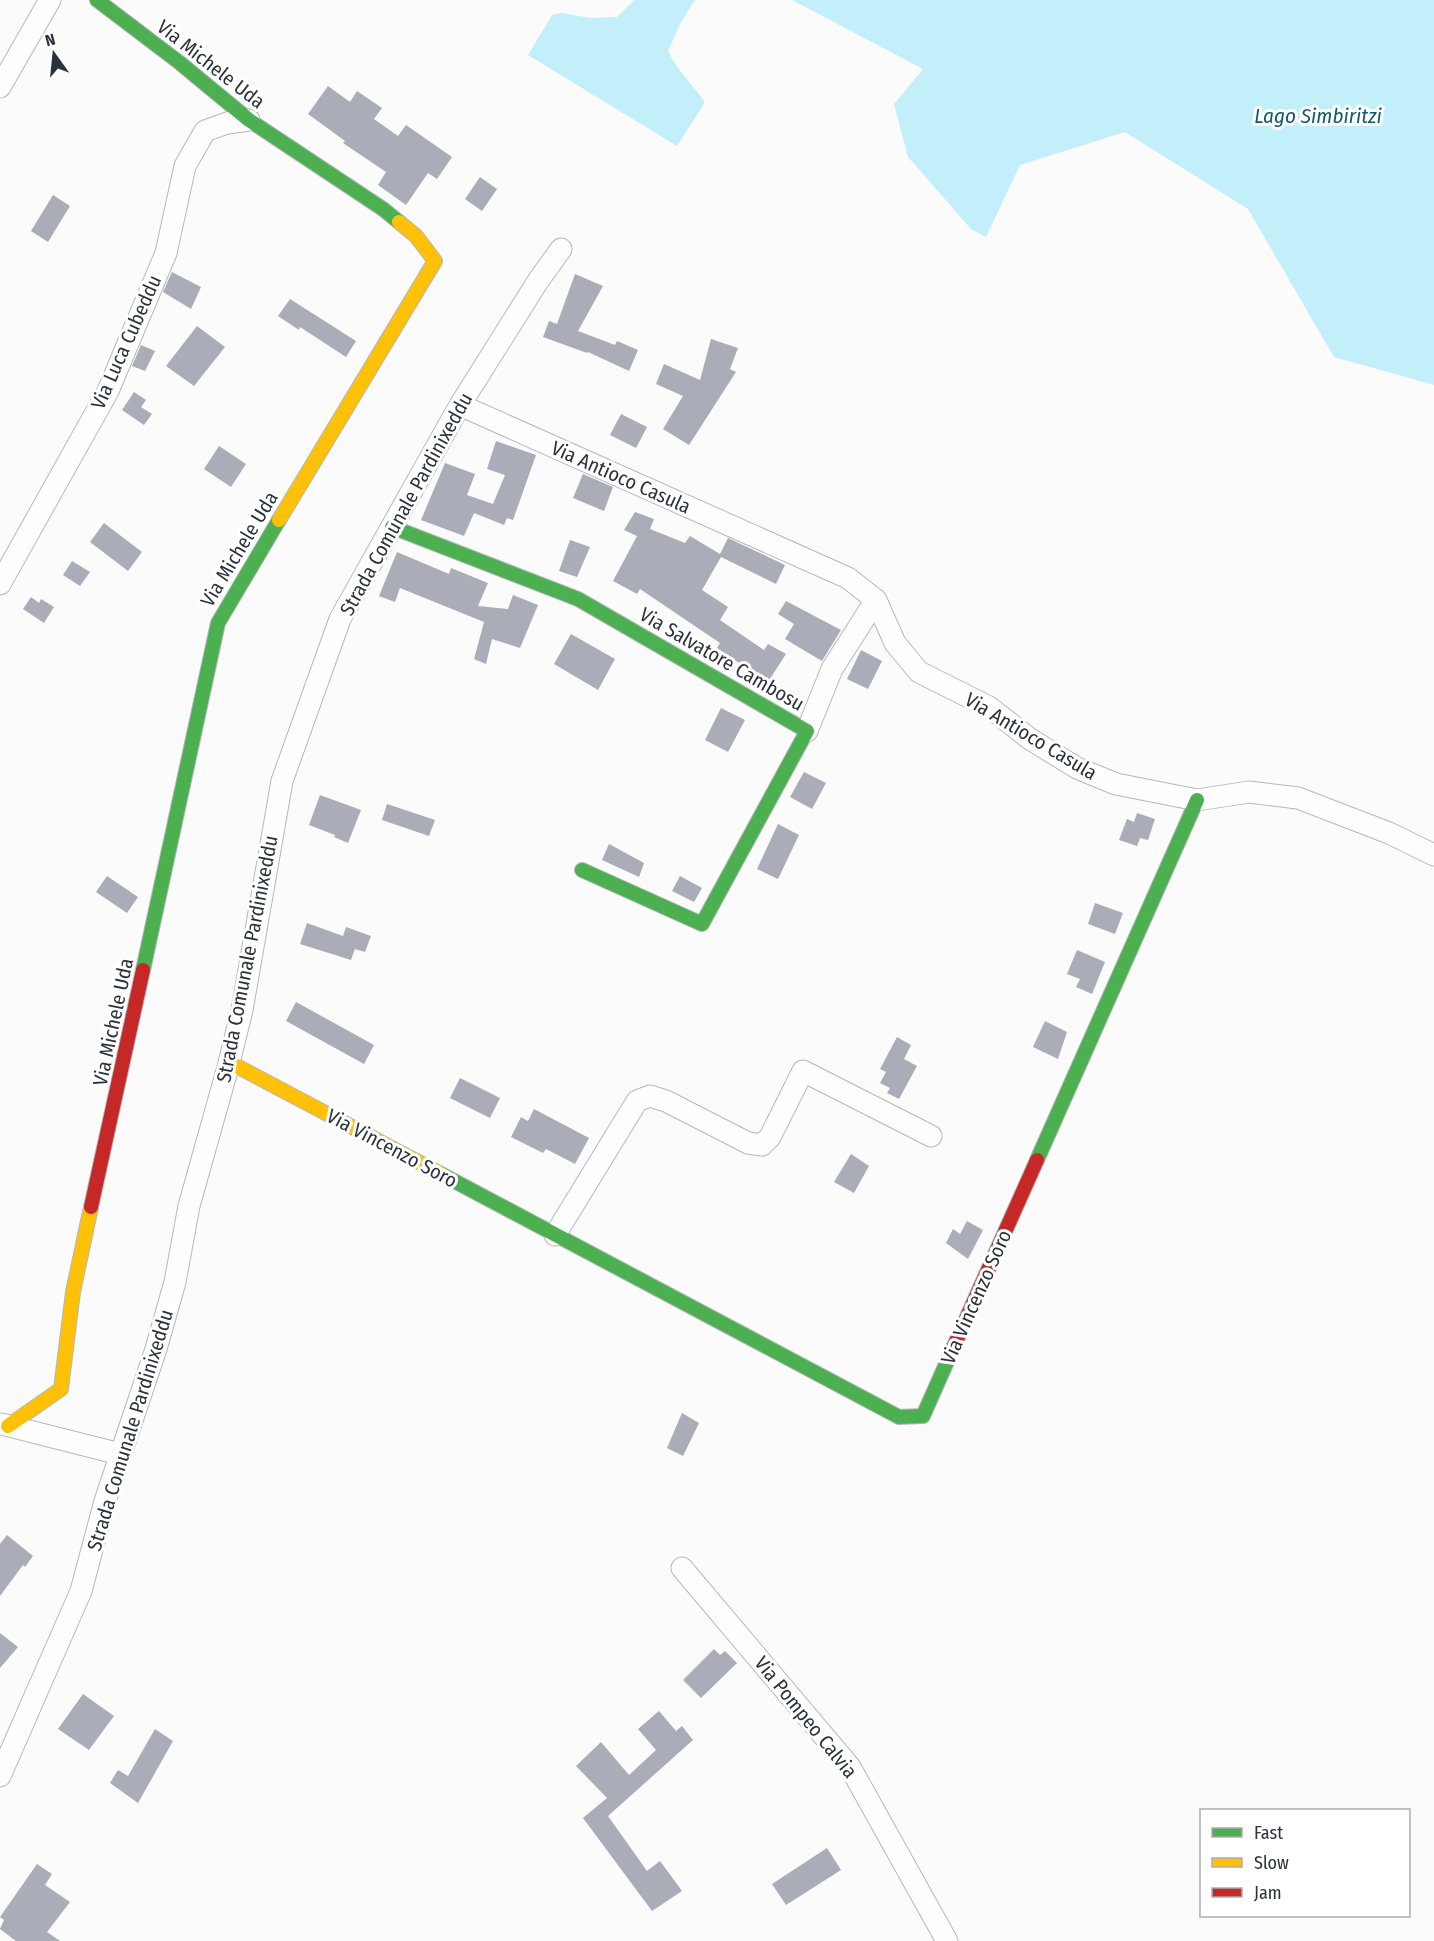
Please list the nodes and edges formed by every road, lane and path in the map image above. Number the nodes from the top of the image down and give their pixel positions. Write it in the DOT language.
graph roads {
  1 [pos="50,0"];
  2 [pos="97,0"];
  3 [pos="0,87"];
  4 [pos="249,120"];
  5 [pos="561,249"];
  6 [pos="460,405"];
  7 [pos="392,527"];
  8 [pos="0,584"];
  9 [pos="876,600"];
  10 [pos="807,731"];
  11 [pos="1197,800"];
  12 [pos="1434,855"];
  13 [pos="582,870"];
  14 [pos="229,1062"];
  15 [pos="932,1136"];
  16 [pos="555,1235"];
  17 [pos="4,1425"];
  18 [pos="120,1454"];
  19 [pos="682,1568"];
  20 [pos="0,1776"];
  21 [pos="947,1941"];
  1 -- 3 [label="street"];
  2 -- 4 [label="street, Via Michele Uda"];
  4 -- 8 [label="street, Via Luca Cubeddu"];
  4 -- 17 [label="street, Via Michele Uda"];
  5 -- 6 [label="street, Strada Comunale Pardinixeddu"];
  6 -- 7 [label="street, Strada Comunale Pardinixeddu"];
  6 -- 9 [label="street, Via Antioco Casula"];
  7 -- 10 [label="street, Via Salvatore Cambosu"];
  7 -- 14 [label="street, Strada Comunale Pardinixeddu"];
  9 -- 10 [label="street"];
  9 -- 11 [label="street, Via Antioco Casula"];
  10 -- 13 [label="street, Via Salvatore Cambosu"];
  11 -- 12 [label="street, Via Antioco Casula"];
  11 -- 16 [label="street, Via Vincenzo Soro"];
  14 -- 16 [label="street, Via Vincenzo Soro"];
  14 -- 18 [label="street, Strada Comunale Pardinixeddu"];
  15 -- 16 [label="street"];
  17 -- 18 [label="street"];
  18 -- 20 [label="street, Strada Comunale Pardinixeddu"];
  19 -- 21 [label="street, Via Pompeo Calvia"];
}
